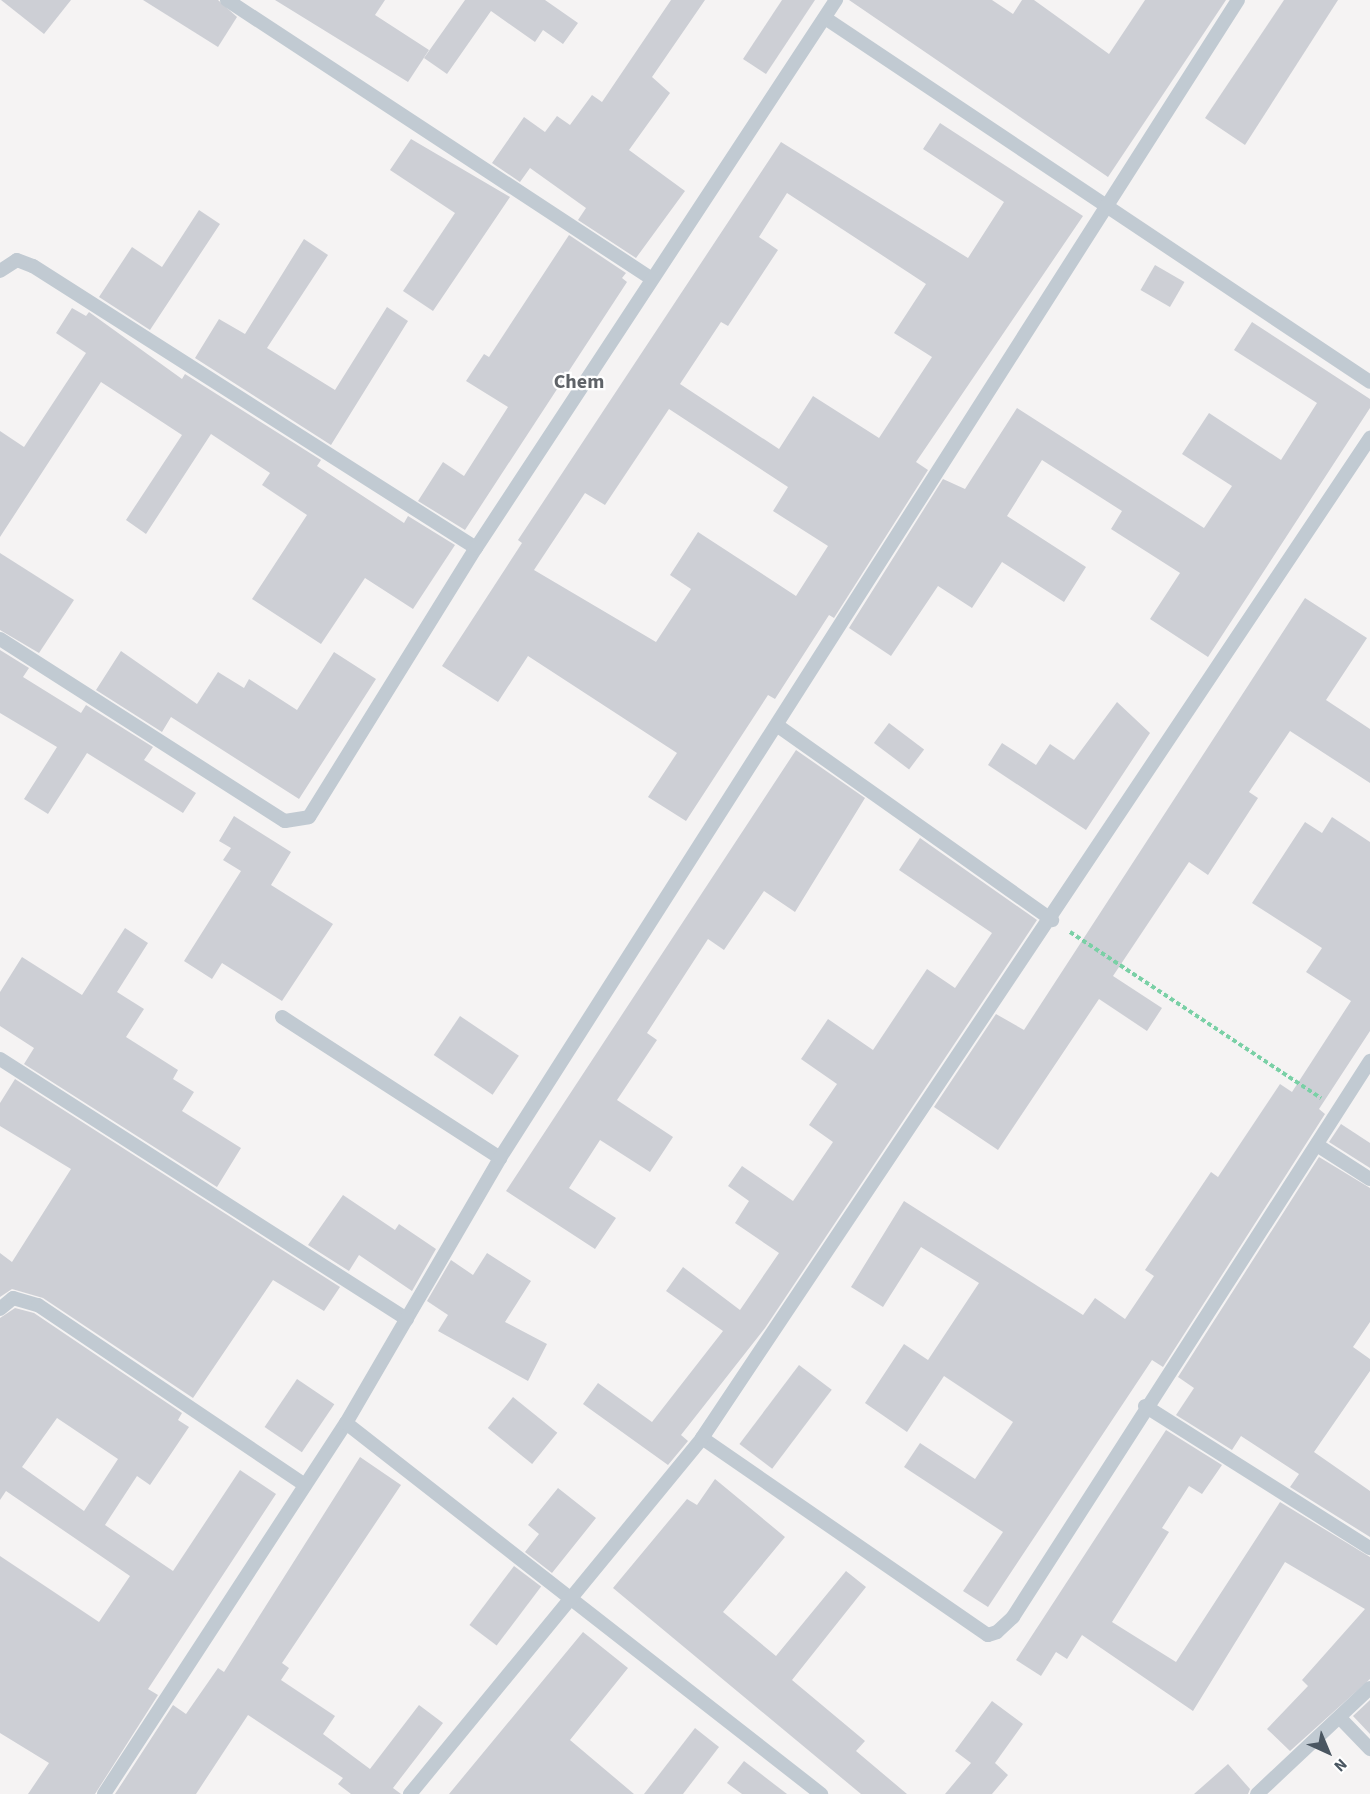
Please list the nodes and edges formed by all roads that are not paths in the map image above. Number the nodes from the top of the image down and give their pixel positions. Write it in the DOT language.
graph roads {
  1 [pos="227,0"];
  2 [pos="836,0"];
  3 [pos="1238,0"];
  4 [pos="825,18"];
  5 [pos="1103,203"];
  6 [pos="0,271"];
  7 [pos="652,279"];
  8 [pos="1370,382"];
  9 [pos="1370,438"];
  10 [pos="476,548"];
  11 [pos="0,639"];
  12 [pos="778,726"];
  13 [pos="1052,920"];
  14 [pos="282,1017"];
  15 [pos="0,1059"];
  16 [pos="1370,1061"];
  17 [pos="1317,1145"];
  18 [pos="500,1158"];
  19 [pos="1370,1179"];
  20 [pos="0,1309"];
  21 [pos="407,1319"];
  22 [pos="1145,1406"];
  23 [pos="346,1423"];
  24 [pos="702,1438"];
  25 [pos="305,1485"];
  26 [pos="1370,1548"];
  27 [pos="571,1595"];
  28 [pos="1370,1688"];
  29 [pos="1341,1719"];
  30 [pos="1370,1749"];
  31 [pos="104,1794"];
  32 [pos="410,1794"];
  33 [pos="821,1794"];
  34 [pos="1257,1794"];
  1 -- 7 [label="lane"];
  2 -- 4 [label="lane"];
  3 -- 5 [label="lane"];
  4 -- 5 [label="lane"];
  4 -- 7 [label="lane"];
  5 -- 8 [label="lane"];
  5 -- 12 [label="lane"];
  6 -- 10 [label="lane"];
  7 -- 10 [label="lane"];
  9 -- 13 [label="lane"];
  10 -- 11 [label="lane"];
  12 -- 13 [label="lane"];
  12 -- 18 [label="lane"];
  13 -- 24 [label="lane"];
  14 -- 18 [label="lane"];
  15 -- 21 [label="lane"];
  16 -- 17 [label="lane"];
  17 -- 19 [label="lane"];
  17 -- 22 [label="lane"];
  18 -- 21 [label="lane"];
  20 -- 25 [label="lane"];
  21 -- 23 [label="lane"];
  22 -- 24 [label="lane"];
  22 -- 26 [label="lane"];
  23 -- 25 [label="lane"];
  23 -- 27 [label="lane"];
  24 -- 27 [label="lane"];
  25 -- 31 [label="lane"];
  27 -- 32 [label="lane"];
  27 -- 33 [label="lane"];
  28 -- 29 [label="lane"];
  29 -- 30 [label="lane"];
  29 -- 34 [label="lane"];
}
